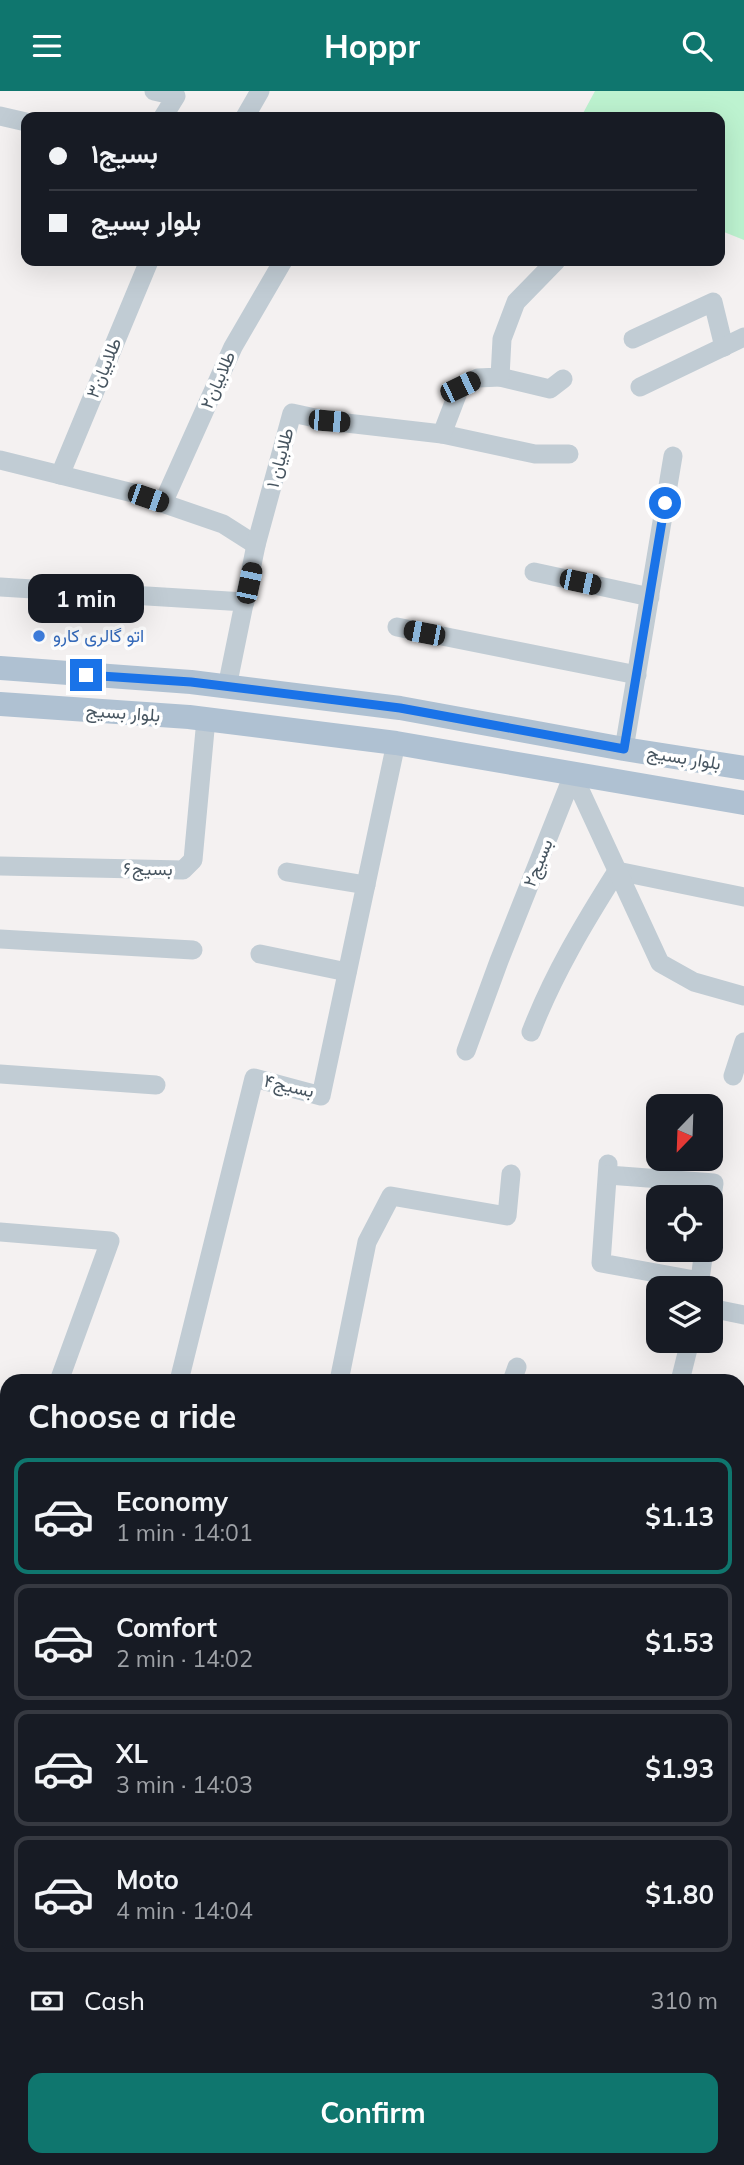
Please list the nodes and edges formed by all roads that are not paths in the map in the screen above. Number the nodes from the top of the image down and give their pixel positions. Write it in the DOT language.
graph roads {
  1 [pos="154,91"];
  2 [pos="260,91"];
  3 [pos="166,112"];
  4 [pos="248,112"];
  5 [pos="0,116"];
  6 [pos="21,121"];
  7 [pos="147,266"];
  8 [pos="280,266"];
  9 [pos="551,266"];
  10 [pos="744,337"];
  11 [pos="633,339"];
  12 [pos="724,347"];
  13 [pos="500,377"];
  14 [pos="563,379"];
  15 [pos="640,387"];
  16 [pos="442,434"];
  17 [pos="569,453"];
  18 [pos="673,456"];
  19 [pos="0,460"];
  20 [pos="60,474"];
  21 [pos="163,503"];
  22 [pos="256,545"];
  23 [pos="534,572"];
  24 [pos="0,587"];
  25 [pos="650,597"];
  26 [pos="245,602"];
  27 [pos="397,627"];
  28 [pos="0,668"];
  29 [pos="637,675"];
  30 [pos="227,687"];
  31 [pos="0,704"];
  32 [pos="206,719"];
  33 [pos="396,743"];
  34 [pos="624,749"];
  35 [pos="744,768"];
  36 [pos="573,775"];
  37 [pos="744,803"];
  38 [pos="0,866"];
  39 [pos="287,871"];
  40 [pos="617,871"];
  41 [pos="366,885"];
  42 [pos="744,897"];
  43 [pos="0,939"];
  44 [pos="192,950"];
  45 [pos="260,954"];
  46 [pos="347,972"];
  47 [pos="744,996"];
  48 [pos="531,1033"];
  49 [pos="744,1042"];
  50 [pos="466,1051"];
  51 [pos="0,1074"];
  52 [pos="733,1076"];
  53 [pos="156,1085"];
  54 [pos="511,1174"];
  55 [pos="714,1185"];
  56 [pos="0,1232"];
  57 [pos="659,1276"];
  58 [pos="723,1311"];
  59 [pos="744,1315"];
  60 [pos="687,1353"];
  61 [pos="62,1374"];
  62 [pos="181,1374"];
  63 [pos="340,1374"];
  64 [pos="682,1374"];
  1 -- 3 [label="street"];
  2 -- 4 [label="street"];
  5 -- 6 [label="street"];
  7 -- 20 [label="street, طلابیان۳"];
  8 -- 21 [label="street, طلابیان۲"];
  9 -- 13 [label="street"];
  10 -- 12 [label="street"];
  11 -- 12 [label="street"];
  12 -- 15 [label="street"];
  13 -- 14 [label="street"];
  13 -- 16 [label="street"];
  16 -- 17 [label="street"];
  16 -- 22 [label="street, طلابیان ۱"];
  18 -- 25 [label="street"];
  19 -- 20 [label="street"];
  20 -- 21 [label="street"];
  21 -- 22 [label="street"];
  22 -- 26 [label="street"];
  23 -- 25 [label="street"];
  24 -- 26 [label="street"];
  25 -- 29 [label="street"];
  26 -- 30 [label="street"];
  27 -- 29 [label="street"];
  28 -- 30 [label="main road, بلوار بسیج"];
  29 -- 34 [label="street"];
  30 -- 34 [label="main road, بلوار بسیج"];
  31 -- 32 [label="main road, بلوار بسیج"];
  32 -- 33 [label="main road, بلوار بسیج"];
  32 -- 38 [label="street, بسیج۶"];
  33 -- 36 [label="main road, بلوار بسیج"];
  33 -- 41 [label="street, بسیج۴"];
  34 -- 35 [label="main road, بلوار بسیج"];
  36 -- 37 [label="main road, بلوار بسیج"];
  36 -- 40 [label="street"];
  36 -- 50 [label="street, بسیج۲"];
  39 -- 41 [label="street"];
  40 -- 42 [label="street"];
  40 -- 47 [label="street"];
  40 -- 48 [label="street"];
  41 -- 46 [label="street, بسیج۴"];
  43 -- 44 [label="street"];
  45 -- 46 [label="street"];
  46 -- 62 [label="street, بسیج۴"];
  49 -- 52 [label="street"];
  51 -- 53 [label="street"];
  54 -- 63 [label="street"];
  55 -- 57 [label="street"];
  56 -- 61 [label="street"];
  58 -- 59 [label="street"];
  60 -- 64 [label="street"];
}
